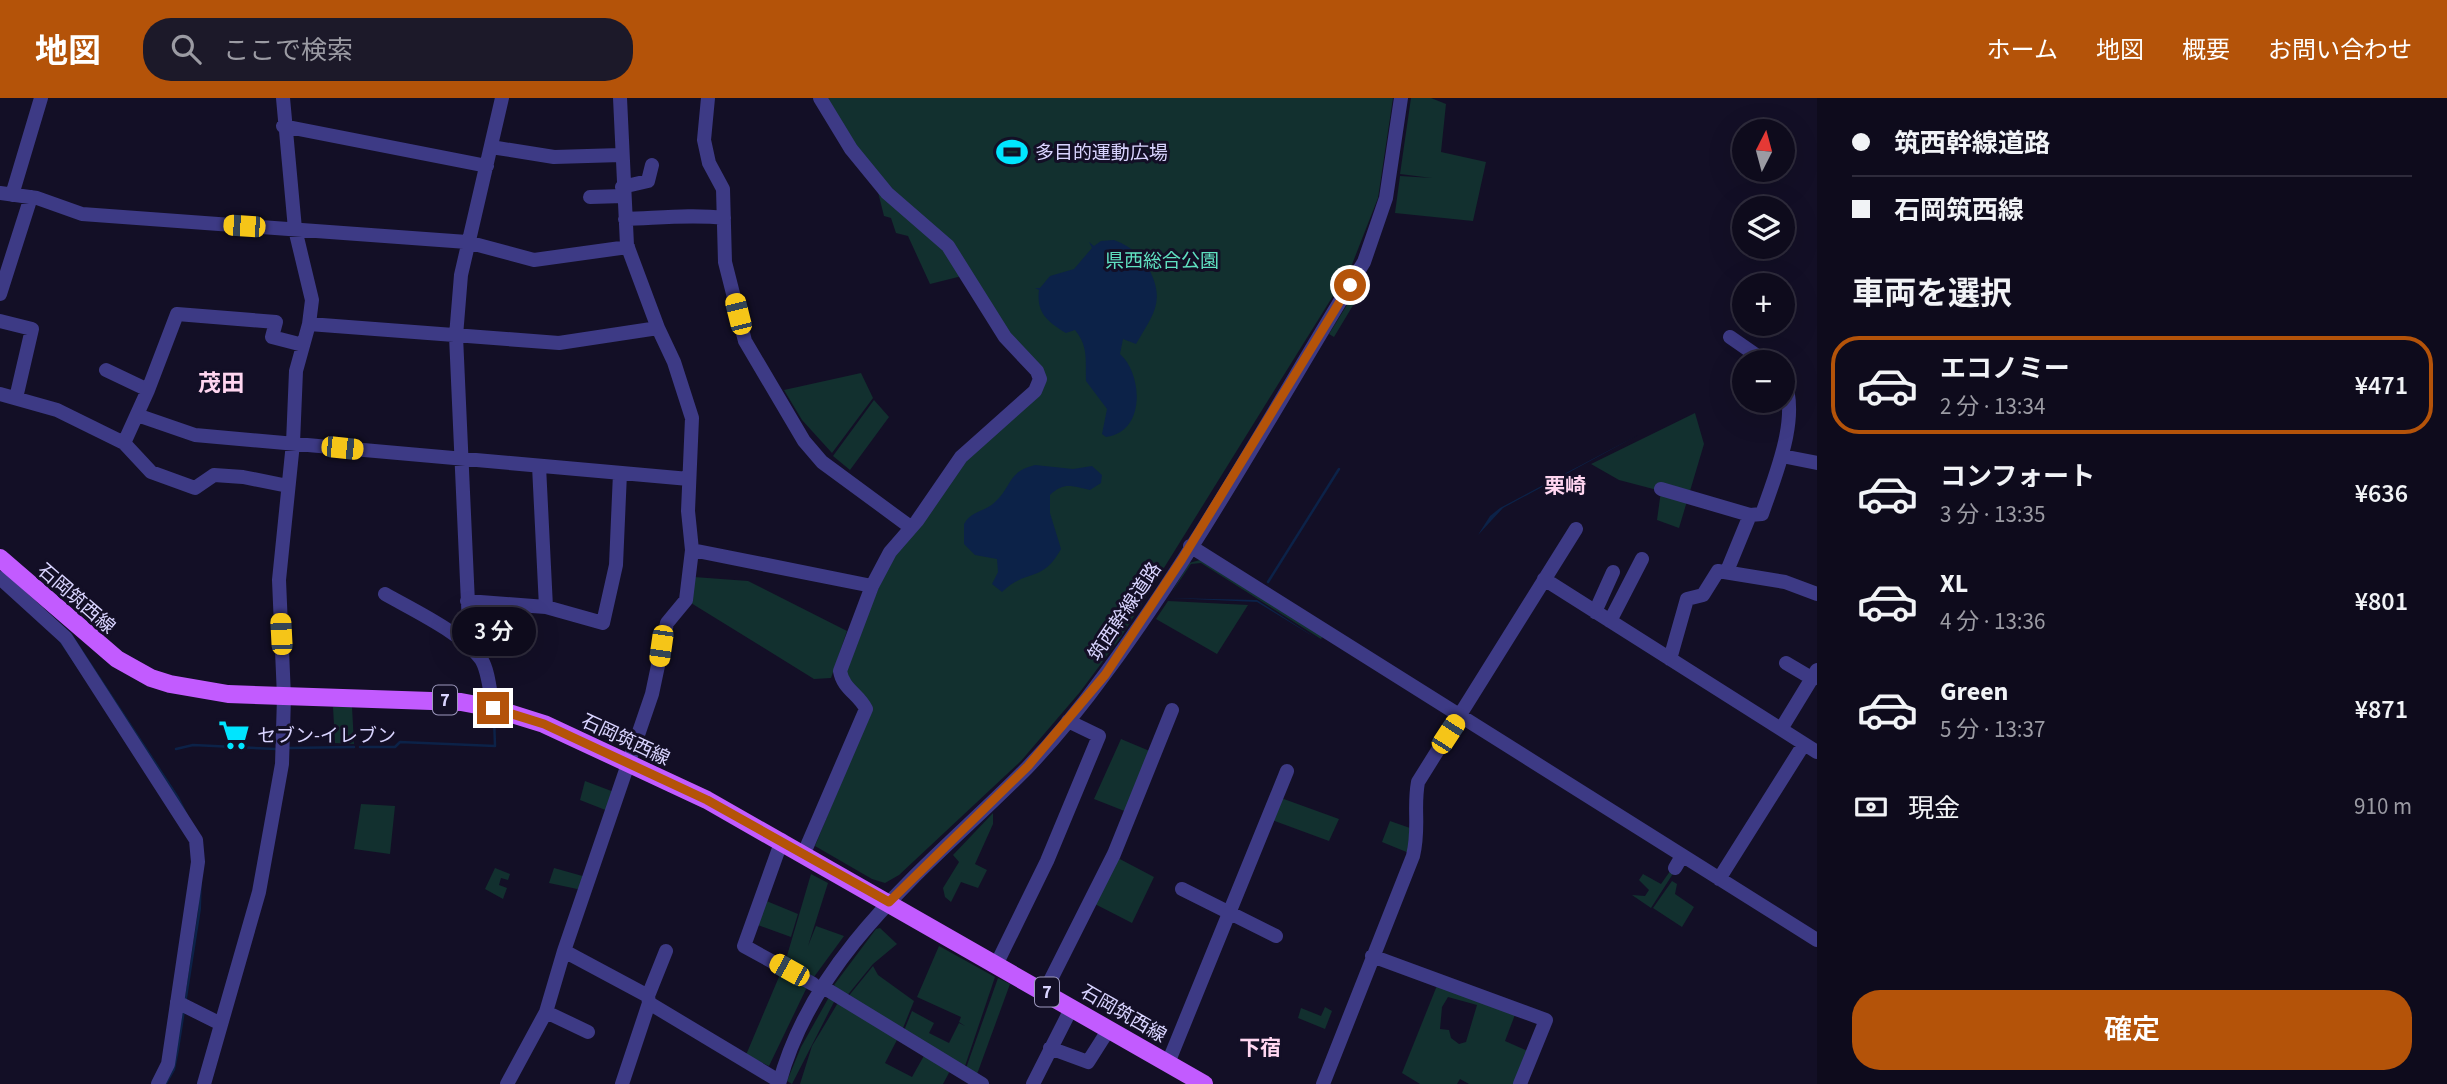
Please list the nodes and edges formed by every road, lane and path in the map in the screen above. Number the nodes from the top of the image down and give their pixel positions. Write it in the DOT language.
graph roads {
  1 [pos="41,98"];
  2 [pos="283,98"];
  3 [pos="502,98"];
  4 [pos="620,98"];
  5 [pos="708,98"];
  6 [pos="820,98"];
  7 [pos="1401,98"];
  8 [pos="283,127"];
  9 [pos="491,147"];
  10 [pos="621,155"];
  11 [pos="652,164"];
  12 [pos="487,166"];
  13 [pos="623,192"];
  14 [pos="6,194"];
  15 [pos="31,197"];
  16 [pos="590,197"];
  17 [pos="724,218"];
  18 [pos="625,219"];
  19 [pos="295,229"];
  20 [pos="467,242"];
  21 [pos="628,247"];
  22 [pos="0,294"];
  23 [pos="0,321"];
  24 [pos="309,324"];
  25 [pos="658,328"];
  26 [pos="456,337"];
  27 [pos="1730,337"];
  28 [pos="303,345"];
  29 [pos="1749,350"];
  30 [pos="106,370"];
  31 [pos="148,390"];
  32 [pos="0,394"];
  33 [pos="16,398"];
  34 [pos="1788,413"];
  35 [pos="137,415"];
  36 [pos="124,443"];
  37 [pos="293,443"];
  38 [pos="1782,456"];
  39 [pos="462,459"];
  40 [pos="1817,463"];
  41 [pos="539,466"];
  42 [pos="621,473"];
  43 [pos="689,479"];
  44 [pos="288,486"];
  45 [pos="1661,489"];
  46 [pos="1750,514"];
  47 [pos="909,526"];
  48 [pos="1576,529"];
  49 [pos="1189,546"];
  50 [pos="692,550"];
  51 [pos="0,558"];
  52 [pos="1642,559"];
  53 [pos="1727,571"];
  54 [pos="1613,572"];
  55 [pos="0,578"];
  56 [pos="1544,579"];
  57 [pos="872,586"];
  58 [pos="384,594"];
  59 [pos="1817,594"];
  60 [pos="467,601"];
  61 [pos="546,607"];
  62 [pos="1595,612"];
  63 [pos="1610,621"];
  64 [pos="470,648"];
  65 [pos="1670,659"];
  66 [pos="1786,663"];
  67 [pos="1815,674"];
  68 [pos="284,697"];
  69 [pos="493,708"];
  70 [pos="1172,709"];
  71 [pos="1460,715"];
  72 [pos="1068,721"];
  73 [pos="1781,729"];
  74 [pos="1811,748"];
  75 [pos="628,763"];
  76 [pos="1287,771"];
  77 [pos="782,840"];
  78 [pos="804,853"];
  79 [pos="1719,879"];
  80 [pos="1182,889"];
  81 [pos="889,902"];
  82 [pos="1229,913"];
  83 [pos="1276,936"];
  84 [pos="1817,940"];
  85 [pos="564,950"];
  86 [pos="666,951"];
  87 [pos="1372,956"];
  88 [pos="997,963"];
  89 [pos="818,986"];
  90 [pos="1045,991"];
  91 [pos="648,999"];
  92 [pos="177,1002"];
  93 [pos="1072,1007"];
  94 [pos="546,1012"];
  95 [pos="221,1024"];
  96 [pos="1109,1029"];
  97 [pos="589,1032"];
  98 [pos="1051,1048"];
  99 [pos="1168,1063"];
  100 [pos="779,1083"];
  101 [pos="158,1084"];
  102 [pos="204,1084"];
  103 [pos="507,1084"];
  104 [pos="622,1084"];
  105 [pos="982,1084"];
  106 [pos="1033,1084"];
  107 [pos="1204,1084"];
  108 [pos="1323,1084"];
  109 [pos="1520,1084"];
  1 -- 14 [label="street"];
  2 -- 8 [label="street"];
  3 -- 9 [label="street"];
  4 -- 10 [label="street"];
  5 -- 17 [label="street"];
  6 -- 47 [label="street"];
  7 -- 49 [label="street, 筑西幹線道路"];
  8 -- 12 [label="street"];
  8 -- 19 [label="street"];
  9 -- 10 [label="street"];
  9 -- 12 [label="street"];
  10 -- 13 [label="street"];
  11 -- 13 [label="street"];
  12 -- 20 [label="street"];
  13 -- 16 [label="street"];
  13 -- 18 [label="street"];
  14 -- 15 [label="street"];
  15 -- 19 [label="street"];
  15 -- 22 [label="street"];
  17 -- 18 [label="street"];
  17 -- 47 [label="street"];
  18 -- 21 [label="street"];
  19 -- 20 [label="street"];
  19 -- 24 [label="street"];
  20 -- 21 [label="street"];
  20 -- 26 [label="street"];
  21 -- 25 [label="street"];
  23 -- 33 [label="street"];
  24 -- 26 [label="street"];
  24 -- 28 [label="street"];
  25 -- 26 [label="street"];
  25 -- 43 [label="street"];
  26 -- 39 [label="street"];
  27 -- 29 [label="street"];
  28 -- 31 [label="street"];
  28 -- 37 [label="street"];
  30 -- 31 [label="street"];
  31 -- 35 [label="street"];
  32 -- 33 [label="street"];
  33 -- 36 [label="street"];
  34 -- 38 [label="street"];
  35 -- 36 [label="street"];
  35 -- 37 [label="street"];
  36 -- 44 [label="street"];
  37 -- 39 [label="street"];
  37 -- 44 [label="street"];
  38 -- 40 [label="street"];
  38 -- 46 [label="street"];
  39 -- 41 [label="street"];
  39 -- 60 [label="street"];
  41 -- 42 [label="street"];
  41 -- 61 [label="street"];
  42 -- 43 [label="street"];
  42 -- 61 [label="street"];
  43 -- 50 [label="street"];
  44 -- 68 [label="street"];
  45 -- 46 [label="street"];
  46 -- 53 [label="street"];
  47 -- 57 [label="street"];
  48 -- 56 [label="street"];
  49 -- 71 [label="street"];
  49 -- 72 [label="street, 筑西幹線道路"];
  50 -- 57 [label="street"];
  50 -- 75 [label="street"];
  51 -- 68 [label="main road, 石岡筑西線 / 7"];
  52 -- 63 [label="street"];
  53 -- 59 [label="street"];
  53 -- 65 [label="street"];
  54 -- 62 [label="street"];
  55 -- 92 [label="street"];
  56 -- 62 [label="street"];
  56 -- 71 [label="street"];
  57 -- 78 [label="street"];
  58 -- 64 [label="street"];
  60 -- 61 [label="street"];
  60 -- 64 [label="street"];
  62 -- 63 [label="street"];
  63 -- 65 [label="street"];
  64 -- 69 [label="street"];
  65 -- 73 [label="street"];
  66 -- 67 [label="street"];
  67 -- 73 [label="street"];
  68 -- 69 [label="main road, 石岡筑西線 / 7"];
  68 -- 95 [label="street"];
  69 -- 75 [label="main road, 石岡筑西線 / 7"];
  70 -- 90 [label="street"];
  71 -- 79 [label="street"];
  71 -- 87 [label="street"];
  72 -- 81 [label="street, 筑西幹線道路"];
  72 -- 88 [label="street"];
  73 -- 74 [label="street"];
  74 -- 79 [label="street"];
  75 -- 77 [label="main road, 石岡筑西線 / 7"];
  75 -- 85 [label="street"];
  76 -- 82 [label="street"];
  77 -- 78 [label="main road, 石岡筑西線 / 7"];
  77 -- 89 [label="street"];
  78 -- 81 [label="main road, 石岡筑西線 / 7"];
  79 -- 84 [label="street"];
  80 -- 82 [label="street"];
  81 -- 88 [label="main road, 石岡筑西線 / 7"];
  81 -- 89 [label="street, 筑西幹線道路"];
  82 -- 83 [label="street"];
  82 -- 99 [label="street"];
  85 -- 91 [label="street"];
  85 -- 94 [label="street"];
  86 -- 91 [label="street"];
  87 -- 108 [label="street"];
  87 -- 109 [label="street"];
  88 -- 90 [label="main road, 石岡筑西線 / 7"];
  89 -- 100 [label="street, 筑西幹線道路"];
  89 -- 105 [label="street"];
  90 -- 93 [label="main road, 石岡筑西線 / 7"];
  91 -- 100 [label="street"];
  91 -- 104 [label="street"];
  92 -- 95 [label="street"];
  92 -- 101 [label="street"];
  93 -- 96 [label="main road, 石岡筑西線 / 7"];
  93 -- 98 [label="street"];
  94 -- 97 [label="street"];
  94 -- 103 [label="street"];
  95 -- 102 [label="street"];
  96 -- 98 [label="street"];
  96 -- 99 [label="main road, 石岡筑西線 / 7"];
  98 -- 106 [label="street"];
  99 -- 107 [label="main road, 石岡筑西線 / 7"];
}
